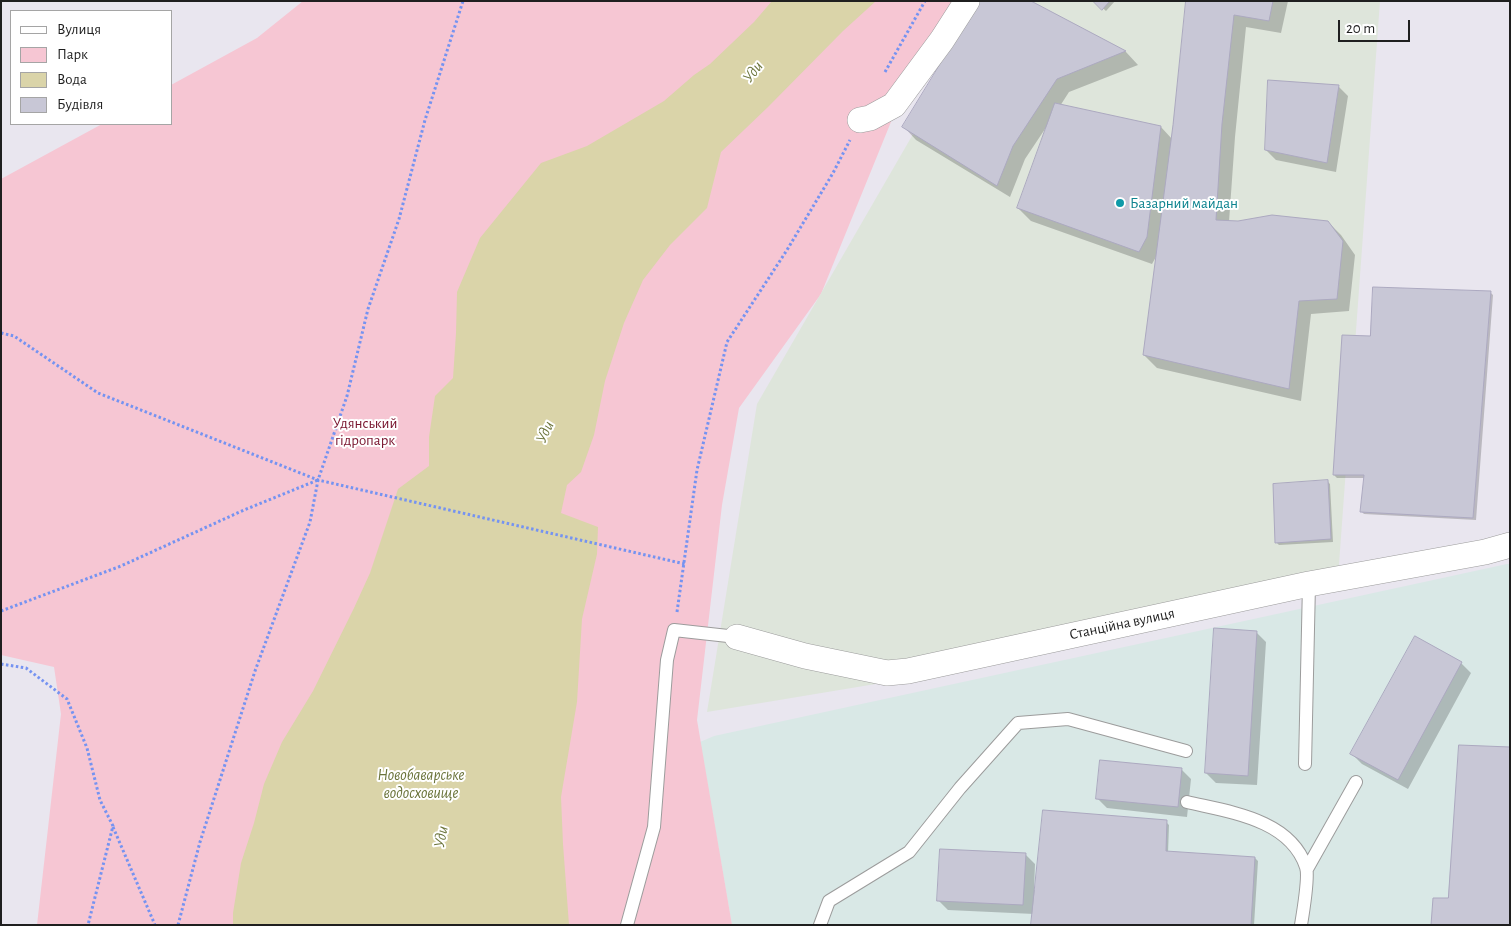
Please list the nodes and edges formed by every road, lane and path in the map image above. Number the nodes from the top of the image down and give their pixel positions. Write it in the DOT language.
graph roads {
  1 [pos="463,1"];
  2 [pos="925,1"];
  3 [pos="967,1"];
  4 [pos="882,78"];
  5 [pos="860,120"];
  6 [pos="1,333"];
  7 [pos="318,480"];
  8 [pos="1510,545"];
  9 [pos="685,564"];
  10 [pos="1309,584"];
  11 [pos="1,610"];
  12 [pos="674,630"];
  13 [pos="737,637"];
  14 [pos="1,664"];
  15 [pos="1186,751"];
  16 [pos="1304,764"];
  17 [pos="1356,782"];
  18 [pos="1187,802"];
  19 [pos="113,826"];
  20 [pos="1307,869"];
  21 [pos="88,925"];
  22 [pos="155,925"];
  23 [pos="178,925"];
  24 [pos="627,925"];
  25 [pos="820,925"];
  26 [pos="1301,925"];
  1 -- 7 [label="path"];
  2 -- 4 [label="path"];
  3 -- 5 [label="street"];
  5 -- 9 [label="path"];
  6 -- 7 [label="path"];
  7 -- 9 [label="path"];
  7 -- 11 [label="path"];
  7 -- 23 [label="path"];
  8 -- 10 [label="street, Станційна вулиця"];
  9 -- 12 [label="path"];
  10 -- 13 [label="street, Станційна вулиця"];
  10 -- 16 [label="lane"];
  12 -- 13 [label="lane"];
  12 -- 24 [label="lane"];
  14 -- 19 [label="path"];
  15 -- 25 [label="lane"];
  17 -- 20 [label="lane"];
  18 -- 20 [label="lane"];
  19 -- 21 [label="path"];
  19 -- 22 [label="path"];
  20 -- 26 [label="lane"];
}
